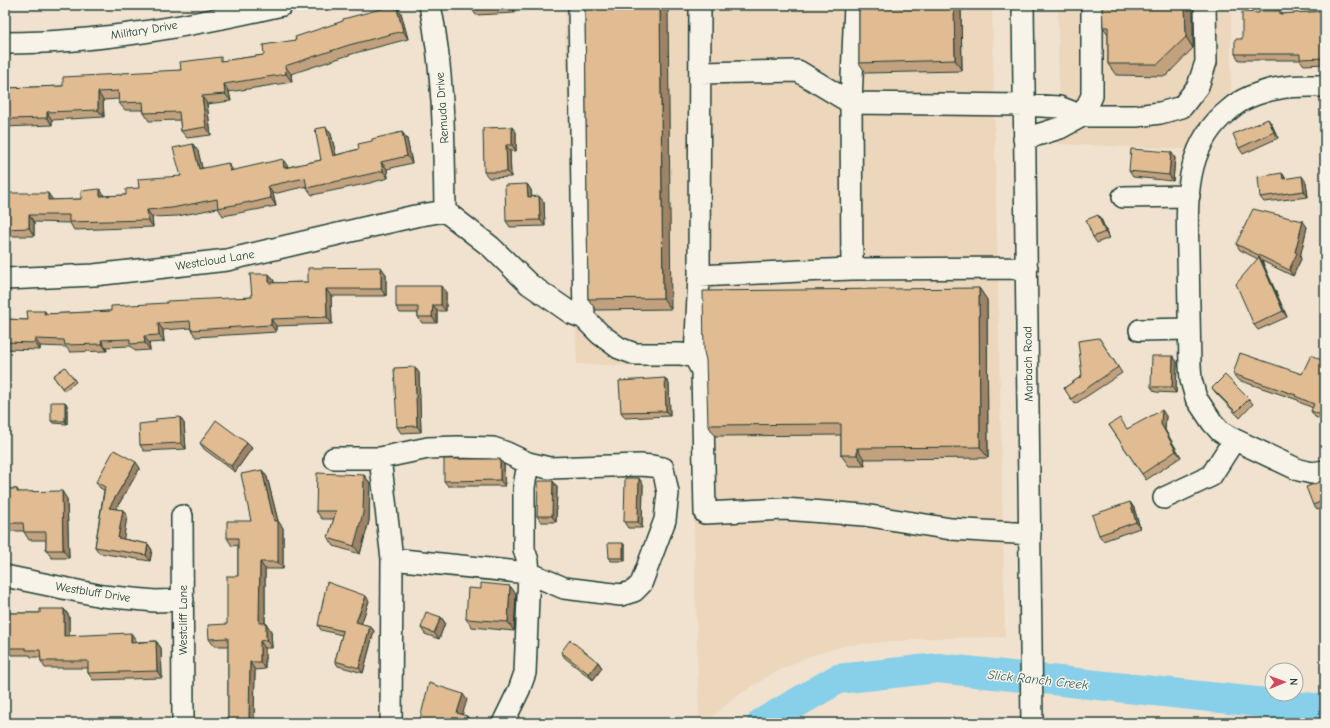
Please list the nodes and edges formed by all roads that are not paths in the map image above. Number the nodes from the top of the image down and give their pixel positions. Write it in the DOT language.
graph roads {
  1 [pos="282,5"];
  2 [pos="430,5"];
  3 [pos="579,5"];
  4 [pos="700,5"];
  5 [pos="855,5"];
  6 [pos="1023,5"];
  7 [pos="1092,5"];
  8 [pos="1205,5"];
  9 [pos="5,43"];
  10 [pos="700,73"];
  11 [pos="1325,86"];
  12 [pos="851,103"];
  13 [pos="1024,105"];
  14 [pos="1082,116"];
  15 [pos="1024,139"];
  16 [pos="1189,196"];
  17 [pos="1123,197"];
  18 [pos="446,211"];
  19 [pos="1026,268"];
  20 [pos="852,269"];
  21 [pos="699,276"];
  22 [pos="5,278"];
  23 [pos="584,318"];
  24 [pos="1189,329"];
  25 [pos="1140,330"];
  26 [pos="695,357"];
  27 [pos="1234,440"];
  28 [pos="334,458"];
  29 [pos="380,458"];
  30 [pos="528,463"];
  31 [pos="1325,471"];
  32 [pos="1164,498"];
  33 [pos="182,516"];
  34 [pos="1030,534"];
  35 [pos="392,559"];
  36 [pos="529,573"];
  37 [pos="5,576"];
  38 [pos="182,600"];
  39 [pos="183,723"];
  40 [pos="391,723"];
  41 [pos="503,723"];
  42 [pos="1032,723"];
  1 -- 9 [label="street, Military Drive"];
  2 -- 18 [label="street, Remuda Drive"];
  3 -- 23 [label="street"];
  4 -- 10 [label="street"];
  5 -- 12 [label="street"];
  6 -- 13 [label="street, Marbach Road"];
  7 -- 14 [label="street"];
  8 -- 14 [label="street"];
  10 -- 12 [label="street"];
  10 -- 21 [label="street"];
  11 -- 16 [label="street"];
  12 -- 13 [label="street"];
  12 -- 20 [label="street"];
  13 -- 14 [label="street"];
  13 -- 15 [label="street, Marbach Road"];
  14 -- 15 [label="street"];
  15 -- 19 [label="street, Marbach Road"];
  16 -- 17 [label="street"];
  16 -- 24 [label="street"];
  18 -- 22 [label="street, Westcloud Lane"];
  18 -- 23 [label="street"];
  19 -- 20 [label="street"];
  19 -- 34 [label="street, Marbach Road"];
  20 -- 21 [label="street"];
  21 -- 26 [label="street"];
  23 -- 26 [label="street"];
  24 -- 25 [label="street"];
  24 -- 27 [label="street"];
  26 -- 34 [label="street"];
  27 -- 31 [label="street"];
  27 -- 32 [label="street"];
  28 -- 29 [label="street"];
  29 -- 30 [label="street"];
  29 -- 35 [label="street"];
  30 -- 36 [label="street"];
  30 -- 36 [label="street"];
  33 -- 38 [label="street, Westcliff Lane"];
  34 -- 42 [label="street, Marbach Road"];
  35 -- 36 [label="street"];
  35 -- 40 [label="street"];
  36 -- 41 [label="street"];
  37 -- 38 [label="street, Westbluff Drive"];
  38 -- 39 [label="street, Westcliff Lane"];
}
